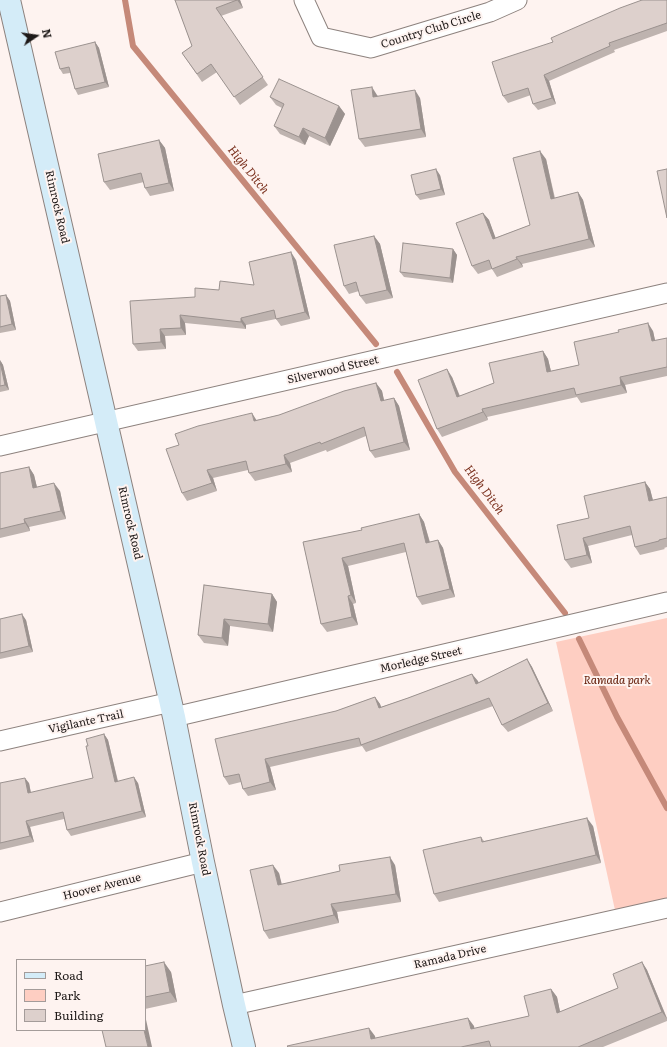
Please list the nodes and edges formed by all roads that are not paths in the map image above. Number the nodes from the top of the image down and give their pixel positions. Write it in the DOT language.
graph roads {
  1 [pos="9,0"];
  2 [pos="304,0"];
  3 [pos="517,0"];
  4 [pos="667,293"];
  5 [pos="106,422"];
  6 [pos="0,446"];
  7 [pos="667,602"];
  8 [pos="173,710"];
  9 [pos="0,741"];
  10 [pos="203,862"];
  11 [pos="667,908"];
  12 [pos="0,912"];
  13 [pos="234,1005"];
  14 [pos="244,1047"];
  1 -- 5 [label="main road, Rimrock Road"];
  2 -- 3 [label="street, Country Club Circle"];
  4 -- 5 [label="street, Silverwood Street"];
  5 -- 6 [label="street, Silverwood Street"];
  5 -- 8 [label="main road, Rimrock Road"];
  7 -- 8 [label="street, Morledge Street"];
  8 -- 9 [label="street, Vigilante Trail"];
  8 -- 10 [label="main road, Rimrock Road"];
  10 -- 12 [label="street, Hoover Avenue"];
  10 -- 13 [label="main road, Rimrock Road"];
  11 -- 13 [label="street, Ramada Drive"];
  13 -- 14 [label="main road, Rimrock Road"];
}
